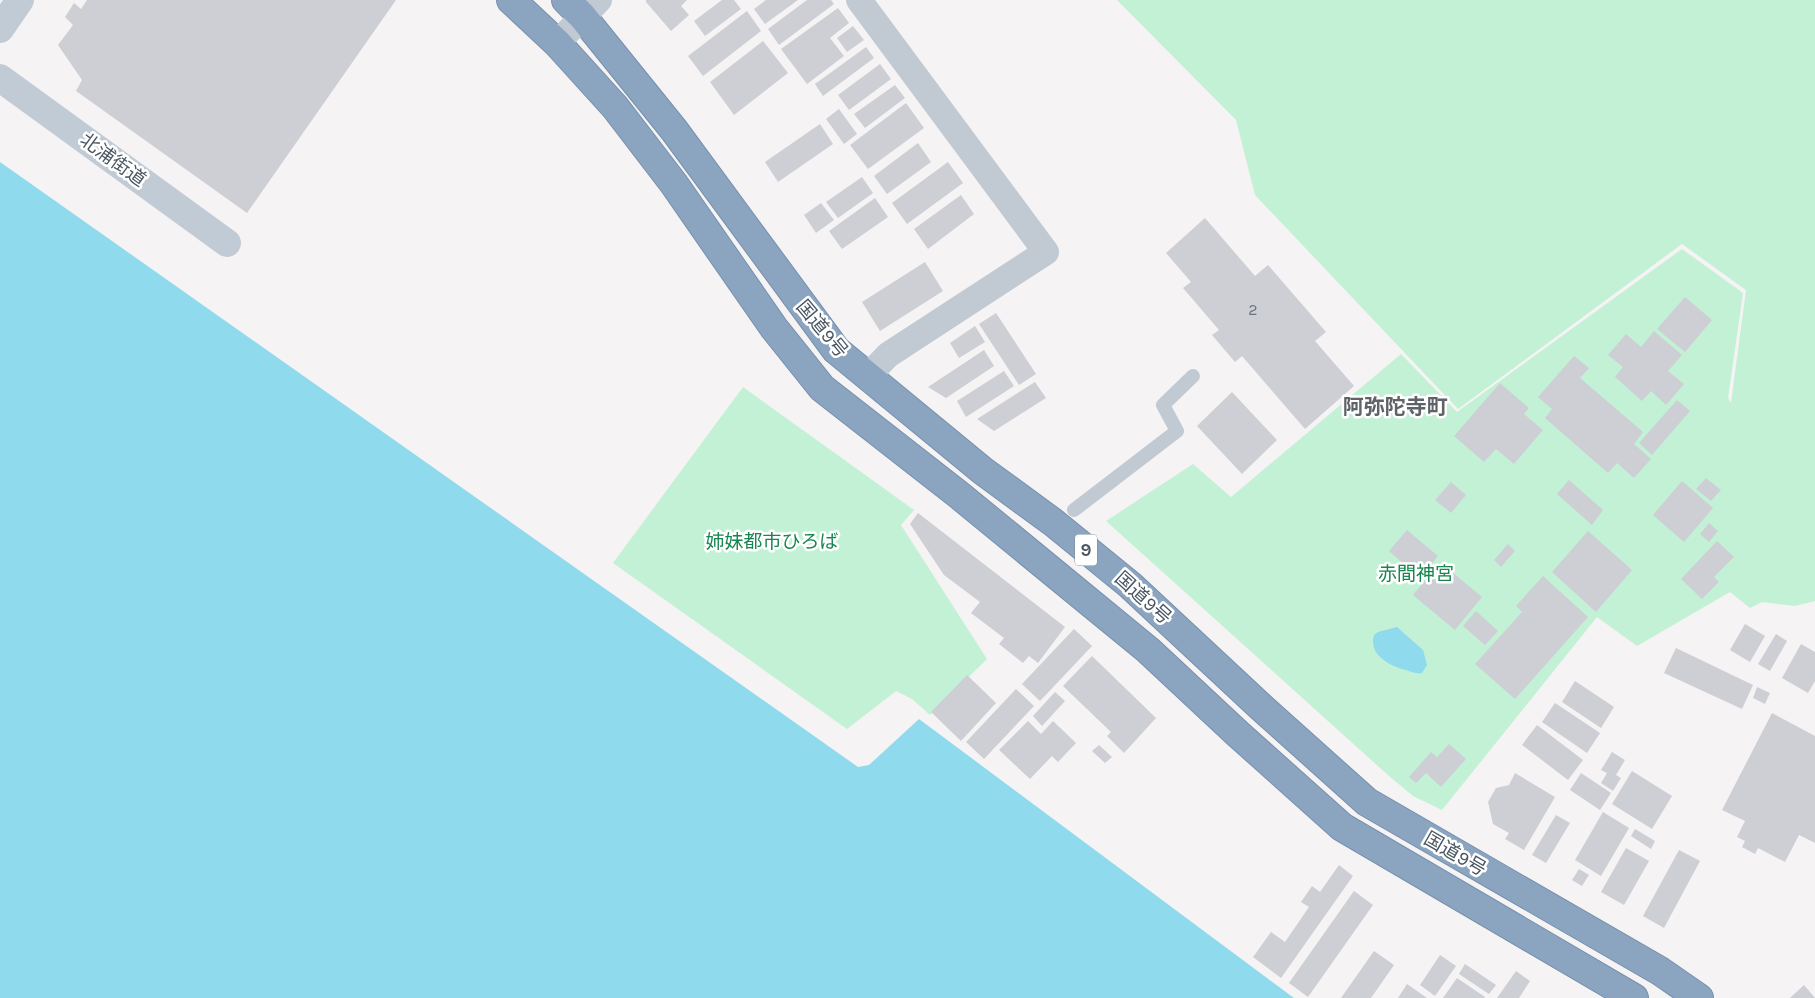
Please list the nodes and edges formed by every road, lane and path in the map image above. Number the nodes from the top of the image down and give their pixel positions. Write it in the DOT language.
graph roads {
  1 [pos="20,0"];
  2 [pos="511,0"];
  3 [pos="859,0"];
  4 [pos="582,5"];
  5 [pos="0,29"];
  6 [pos="557,44"];
  7 [pos="0,78"];
  8 [pos="227,243"];
  9 [pos="868,376"];
  10 [pos="1193,376"];
  11 [pos="1074,510"];
  12 [pos="1634,998"];
  13 [pos="1698,998"];
  1 -- 5 [label="street"];
  2 -- 6 [label="highway, 国道9号 / 9"];
  3 -- 9 [label="street"];
  4 -- 6 [label="street"];
  4 -- 9 [label="highway, 国道9号 / 9"];
  6 -- 12 [label="highway, 国道9号 / 9"];
  7 -- 8 [label="street, 北浦街道"];
  9 -- 13 [label="highway, 国道9号 / 9"];
  10 -- 11 [label="lane"];
}
